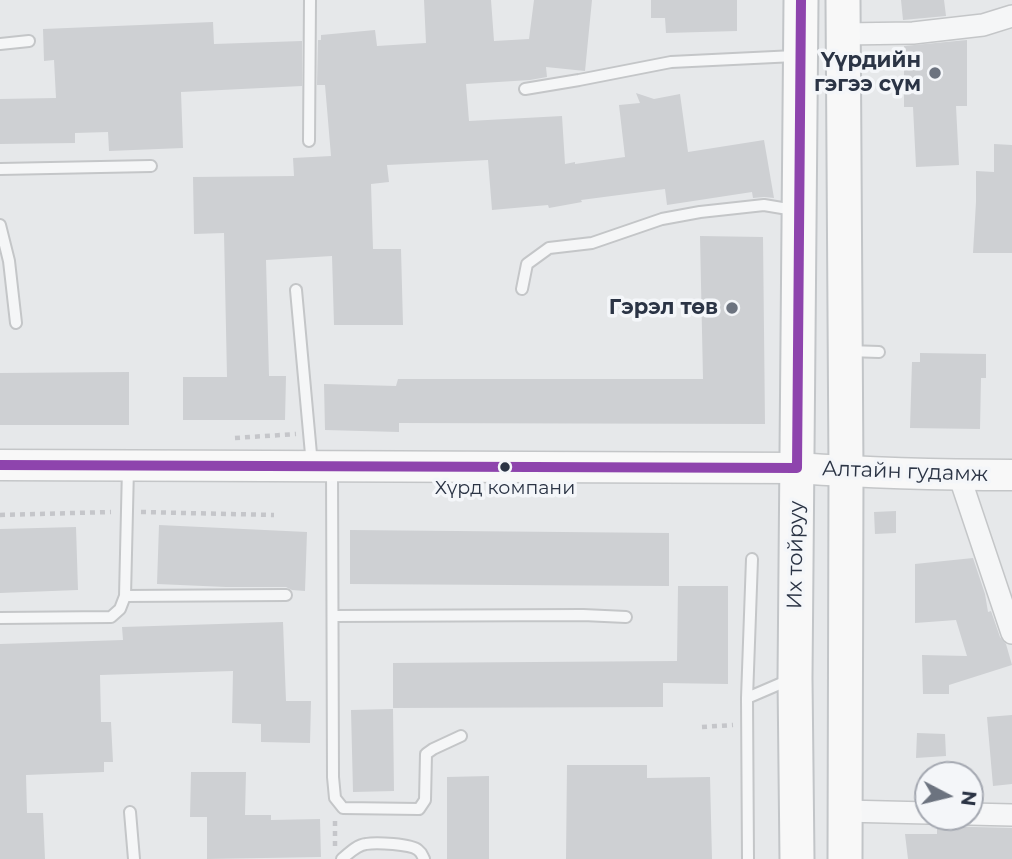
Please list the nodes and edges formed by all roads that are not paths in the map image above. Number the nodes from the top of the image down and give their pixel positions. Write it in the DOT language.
graph roads {
  1 [pos="310,0"];
  2 [pos="802,0"];
  3 [pos="843,0"];
  4 [pos="1012,16"];
  5 [pos="843,34"];
  6 [pos="29,41"];
  7 [pos="0,44"];
  8 [pos="802,55"];
  9 [pos="525,89"];
  10 [pos="310,141"];
  11 [pos="151,166"];
  12 [pos="0,169"];
  13 [pos="800,211"];
  14 [pos="0,225"];
  15 [pos="522,289"];
  16 [pos="296,290"];
  17 [pos="16,323"];
  18 [pos="845,351"];
  19 [pos="879,352"];
  20 [pos="128,465"];
  21 [pos="322,465"];
  22 [pos="0,466"];
  23 [pos="797,468"];
  24 [pos="846,471"];
  25 [pos="959,475"];
  26 [pos="1012,475"];
  27 [pos="752,559"];
  28 [pos="1005,593"];
  29 [pos="286,595"];
  30 [pos="125,596"];
  31 [pos="333,617"];
  32 [pos="626,617"];
  33 [pos="0,618"];
  34 [pos="1012,634"];
  35 [pos="795,678"];
  36 [pos="747,698"];
  37 [pos="461,736"];
  38 [pos="844,811"];
  39 [pos="130,812"];
  40 [pos="914,813"];
  41 [pos="984,814"];
  42 [pos="1012,815"];
  43 [pos="134,859"];
  44 [pos="342,859"];
  45 [pos="424,859"];
  46 [pos="748,859"];
  47 [pos="797,859"];
  48 [pos="845,859"];
  1 -- 10 [label="lane"];
  2 -- 8 [label="main road, Их тойруу"];
  3 -- 5 [label="main road"];
  4 -- 5 [label="street"];
  5 -- 18 [label="main road"];
  6 -- 7 [label="lane"];
  8 -- 9 [label="lane"];
  8 -- 13 [label="main road, Их тойруу"];
  11 -- 12 [label="lane"];
  13 -- 15 [label="lane"];
  13 -- 23 [label="main road, Их тойруу"];
  14 -- 17 [label="lane"];
  16 -- 21 [label="lane"];
  18 -- 19 [label="lane"];
  18 -- 24 [label="main road"];
  20 -- 21 [label="main road, Алтайн гудамж"];
  20 -- 22 [label="main road, Алтайн гудамж"];
  20 -- 30 [label="lane"];
  21 -- 23 [label="main road, Алтайн гудамж"];
  21 -- 31 [label="lane"];
  23 -- 24 [label="main road, Алтайн гудамж"];
  23 -- 35 [label="main road, Их тойруу"];
  24 -- 25 [label="main road, Алтайн гудамж"];
  24 -- 38 [label="main road"];
  25 -- 26 [label="main road, Алтайн гудамж"];
  25 -- 28 [label="street"];
  27 -- 36 [label="lane"];
  28 -- 34 [label="street"];
  29 -- 30 [label="lane"];
  30 -- 33 [label="lane"];
  31 -- 32 [label="lane"];
  31 -- 37 [label="lane"];
  35 -- 36 [label="lane"];
  35 -- 47 [label="main road, Их тойруу"];
  36 -- 46 [label="lane"];
  38 -- 40 [label="street"];
  38 -- 48 [label="main road"];
  39 -- 43 [label="lane"];
  41 -- 42 [label="street"];
  44 -- 45 [label="lane"];
}
